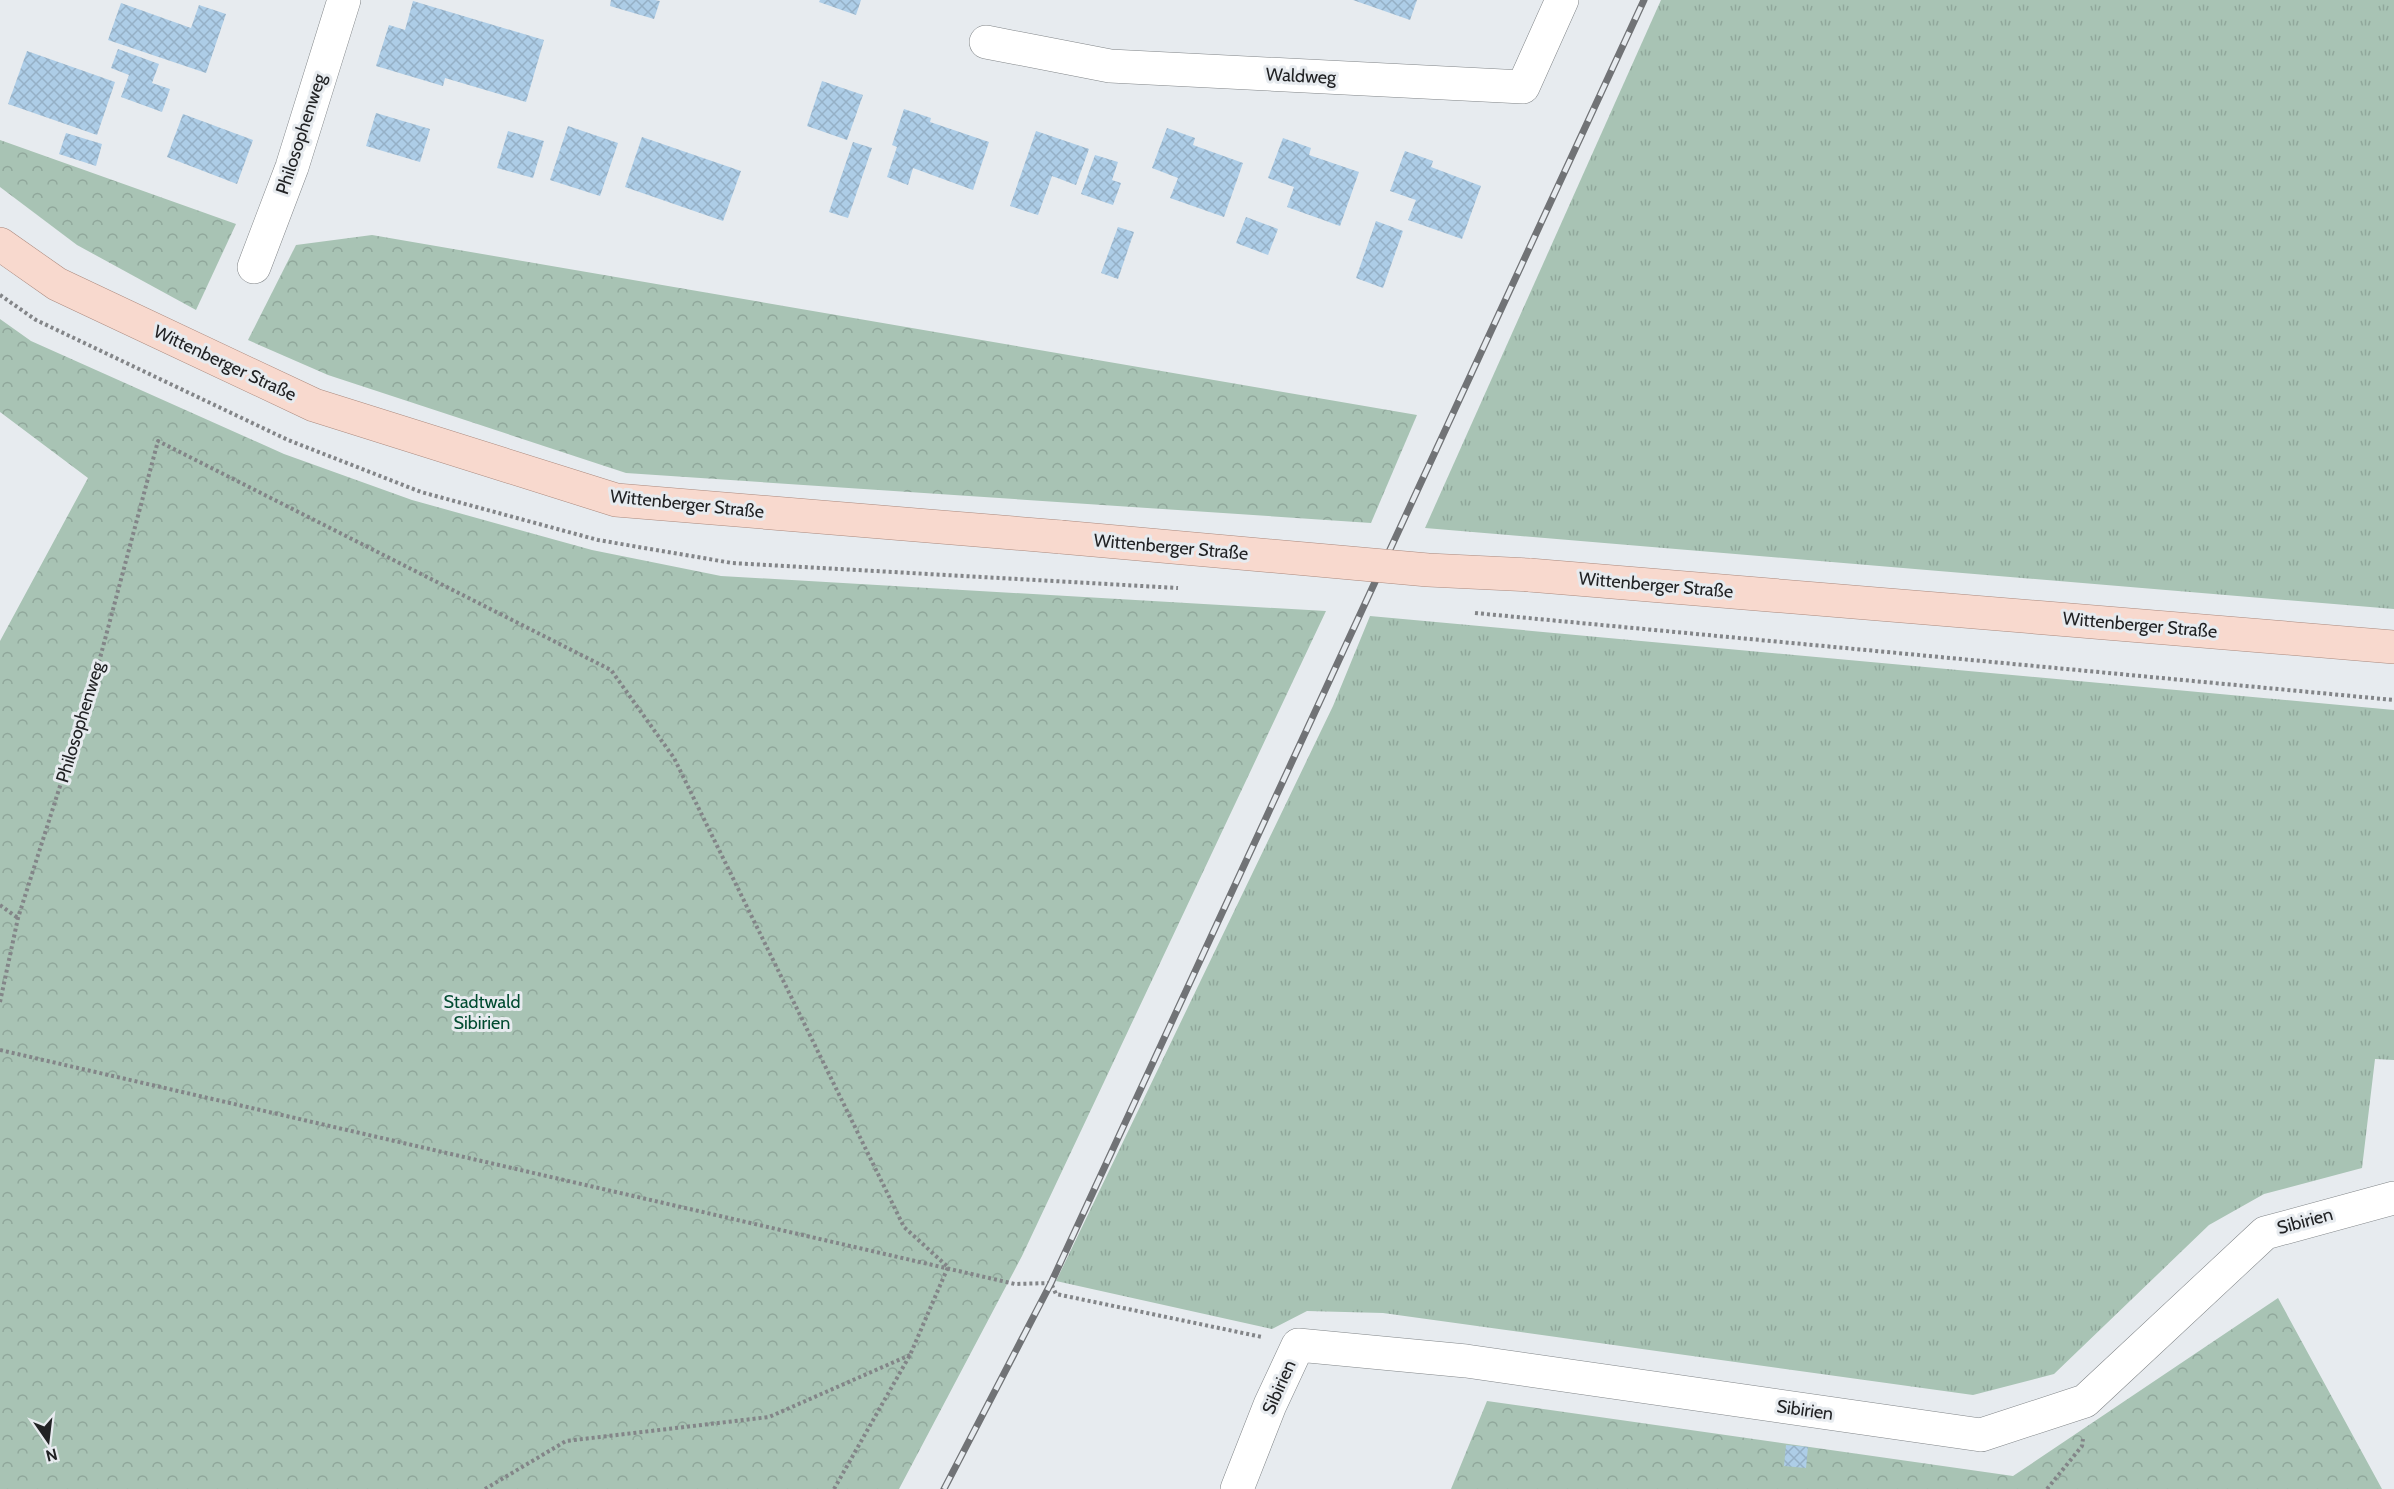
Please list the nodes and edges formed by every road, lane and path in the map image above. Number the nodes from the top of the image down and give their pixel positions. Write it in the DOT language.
graph roads {
  1 [pos="344,0"];
  2 [pos="1562,0"];
  3 [pos="986,42"];
  4 [pos="0,244"];
  5 [pos="254,267"];
  6 [pos="1468,612"];
  7 [pos="2394,647"];
  8 [pos="2394,700"];
  9 [pos="0,905"];
  10 [pos="18,918"];
  11 [pos="0,1002"];
  12 [pos="0,1050"];
  13 [pos="2394,1198"];
  14 [pos="948,1267"];
  15 [pos="1298,1345"];
  16 [pos="910,1355"];
  17 [pos="2085,1401"];
  18 [pos="485,1489"];
  19 [pos="834,1489"];
  20 [pos="1237,1489"];
  21 [pos="2047,1489"];
  1 -- 5 [label="street, Philosophenweg"];
  2 -- 3 [label="street, Waldweg"];
  4 -- 7 [label="main road, Wittenberger Straße, bridge"];
  6 -- 8 [label="path"];
  9 -- 10 [label="path"];
  10 -- 11 [label="path, Philosophenweg"];
  10 -- 14 [label="path, Philosophenweg"];
  12 -- 14 [label="path"];
  13 -- 17 [label="street, Sibirien"];
  14 -- 15 [label="path"];
  14 -- 16 [label="path"];
  15 -- 17 [label="street, Sibirien"];
  15 -- 20 [label="street, Sibirien"];
  16 -- 18 [label="path"];
  16 -- 19 [label="path"];
  17 -- 21 [label="path"];
}
